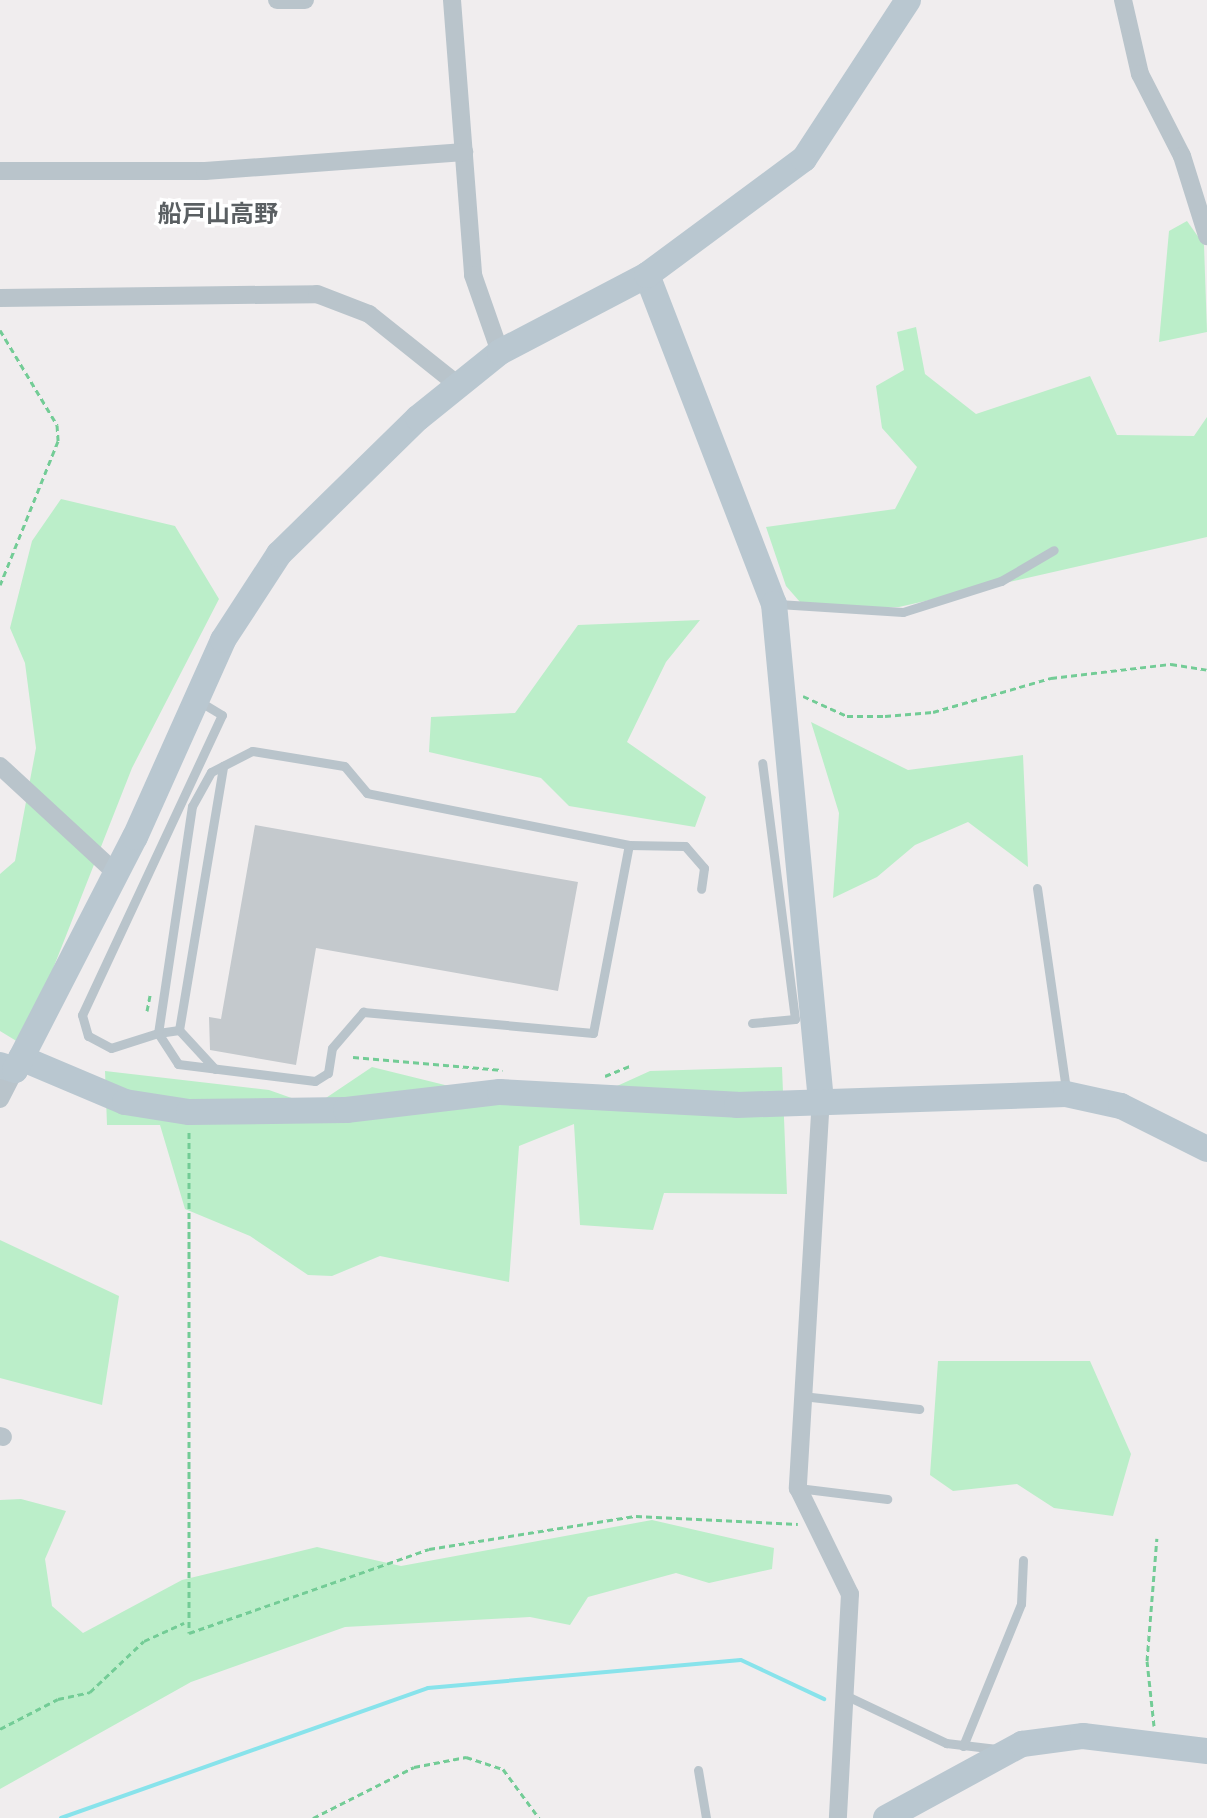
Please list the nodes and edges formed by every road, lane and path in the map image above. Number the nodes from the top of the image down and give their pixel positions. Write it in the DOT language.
graph roads {
  1 [pos="277,0"];
  2 [pos="305,0"];
  3 [pos="452,0"];
  4 [pos="908,0"];
  5 [pos="1123,0"];
  6 [pos="464,152"];
  7 [pos="0,171"];
  8 [pos="1207,236"];
  9 [pos="647,275"];
  10 [pos="0,298"];
  11 [pos="0,330"];
  12 [pos="500,352"];
  13 [pos="458,385"];
  14 [pos="1054,550"];
  15 [pos="0,585"];
  16 [pos="774,604"];
  17 [pos="1207,670"];
  18 [pos="781,686"];
  19 [pos="197,700"];
  20 [pos="762,763"];
  21 [pos="0,766"];
  22 [pos="223,766"];
  23 [pos="629,845"];
  24 [pos="117,874"];
  25 [pos="1037,888"];
  26 [pos="701,889"];
  27 [pos="752,1023"];
  28 [pos="179,1030"];
  29 [pos="158,1033"];
  30 [pos="353,1057"];
  31 [pos="12,1064"];
  32 [pos="630,1066"];
  33 [pos="215,1069"];
  34 [pos="512,1071"];
  35 [pos="591,1075"];
  36 [pos="1066,1094"];
  37 [pos="821,1097"];
  38 [pos="0,1099"];
  39 [pos="189,1112"];
  40 [pos="1207,1149"];
  41 [pos="802,1396"];
  42 [pos="919,1409"];
  43 [pos="798,1488"];
  44 [pos="887,1499"];
  45 [pos="812,1525"];
  46 [pos="1157,1538"];
  47 [pos="1023,1560"];
  48 [pos="185,1622"];
  49 [pos="847,1696"];
  50 [pos="0,1729"];
  51 [pos="1160,1745"];
  52 [pos="963,1746"];
  53 [pos="1002,1750"];
  54 [pos="1207,1751"];
  55 [pos="698,1770"];
  56 [pos="313,1818"];
  57 [pos="539,1818"];
  58 [pos="706,1818"];
  59 [pos="838,1818"];
  60 [pos="886,1818"];
  1 -- 2 [label="street"];
  3 -- 6 [label="street"];
  4 -- 9 [label="street"];
  5 -- 8 [label="street"];
  6 -- 7 [label="street"];
  6 -- 12 [label="street"];
  9 -- 12 [label="street"];
  9 -- 16 [label="street"];
  10 -- 13 [label="street"];
  11 -- 15 [label="path"];
  12 -- 13 [label="street"];
  13 -- 19 [label="street"];
  14 -- 16 [label="lane"];
  16 -- 18 [label="street"];
  17 -- 18 [label="path"];
  18 -- 37 [label="street"];
  19 -- 24 [label="street"];
  19 -- 29 [label="lane"];
  20 -- 27 [label="lane"];
  21 -- 24 [label="street"];
  22 -- 23 [label="lane"];
  22 -- 28 [label="lane"];
  22 -- 29 [label="lane"];
  23 -- 26 [label="lane"];
  23 -- 33 [label="lane"];
  24 -- 31 [label="street"];
  25 -- 36 [label="lane"];
  28 -- 29 [label="lane"];
  28 -- 33 [label="lane"];
  29 -- 33 [label="lane"];
  30 -- 34 [label="path"];
  31 -- 38 [label="street"];
  31 -- 39 [label="street"];
  32 -- 35 [label="path"];
  36 -- 37 [label="street"];
  36 -- 40 [label="street"];
  37 -- 39 [label="street"];
  37 -- 41 [label="street"];
  39 -- 48 [label="path"];
  41 -- 42 [label="lane"];
  41 -- 43 [label="street"];
  43 -- 44 [label="lane"];
  43 -- 45 [label="street"];
  45 -- 48 [label="path"];
  45 -- 49 [label="street"];
  46 -- 51 [label="path"];
  47 -- 52 [label="lane"];
  48 -- 50 [label="path"];
  49 -- 52 [label="lane"];
  49 -- 59 [label="street"];
  51 -- 53 [label="street"];
  51 -- 54 [label="street"];
  52 -- 53 [label="lane"];
  53 -- 60 [label="street"];
  55 -- 58 [label="lane"];
  56 -- 57 [label="path"];
}
